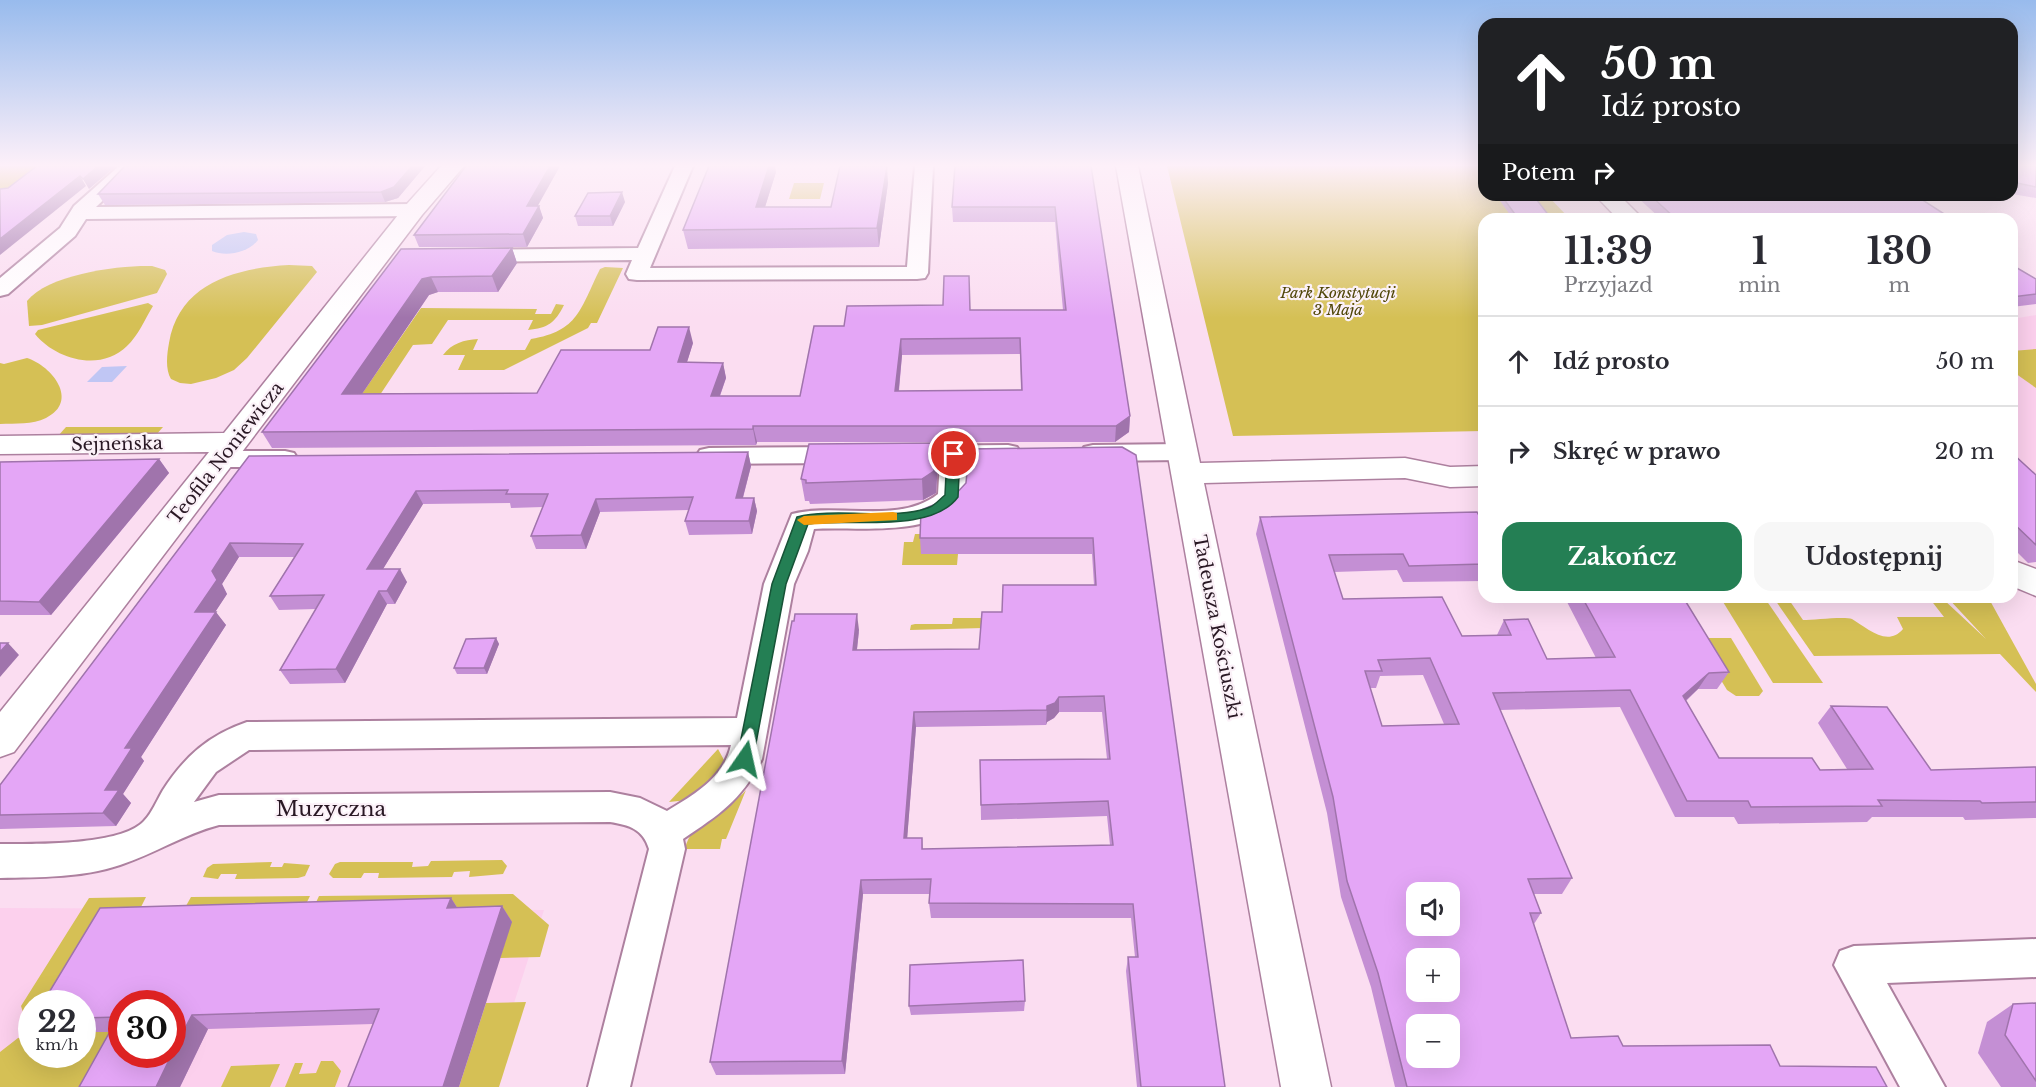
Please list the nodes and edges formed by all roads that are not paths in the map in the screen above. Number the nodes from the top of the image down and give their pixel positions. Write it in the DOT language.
graph roads {
  1 [pos="77,217"];
  2 [pos="409,217"];
  3 [pos="661,217"];
  4 [pos="921,217"];
  5 [pos="1137,217"];
  6 [pos="644,254"];
  7 [pos="378,256"];
  8 [pos="449,256"];
  9 [pos="405,257"];
  10 [pos="0,289"];
  11 [pos="0,445"];
  12 [pos="228,451"];
  13 [pos="1032,453"];
  14 [pos="1066,453"];
  15 [pos="954,454"];
  16 [pos="690,456"];
  17 [pos="1478,458"];
  18 [pos="308,459"];
  19 [pos="1185,462"];
  20 [pos="1405,468"];
  21 [pos="1478,476"];
  22 [pos="2018,575"];
  23 [pos="2036,584"];
  24 [pos="751,731"];
  25 [pos="0,741"];
  26 [pos="157,832"];
  27 [pos="664,832"];
  28 [pos="0,861"];
  29 [pos="2036,958"];
  30 [pos="609,1087"];
  31 [pos="1306,1087"];
  32 [pos="1924,1087"];
  1 -- 10 [label="street"];
  2 -- 7 [label="street, Teofila Noniewicza"];
  3 -- 6 [label="street"];
  4 -- 6 [label="street"];
  5 -- 19 [label="street, Tadeusza Kościuszki"];
  6 -- 8 [label="street"];
  7 -- 9 [label="street"];
  7 -- 12 [label="street, Teofila Noniewicza"];
  11 -- 12 [label="street, Sejneńska"];
  12 -- 18 [label="street"];
  12 -- 25 [label="street, Teofila Noniewicza"];
  13 -- 15 [label="street"];
  14 -- 19 [label="street"];
  15 -- 16 [label="street"];
  15 -- 24 [label="street"];
  17 -- 20 [label="street"];
  19 -- 20 [label="street"];
  19 -- 31 [label="street, Tadeusza Kościuszki"];
  20 -- 21 [label="street"];
  22 -- 23 [label="street"];
  24 -- 26 [label="street"];
  24 -- 27 [label="street"];
  26 -- 27 [label="street, Muzyczna"];
  26 -- 28 [label="street, Muzyczna"];
  27 -- 30 [label="street"];
  29 -- 32 [label="street"];
}
